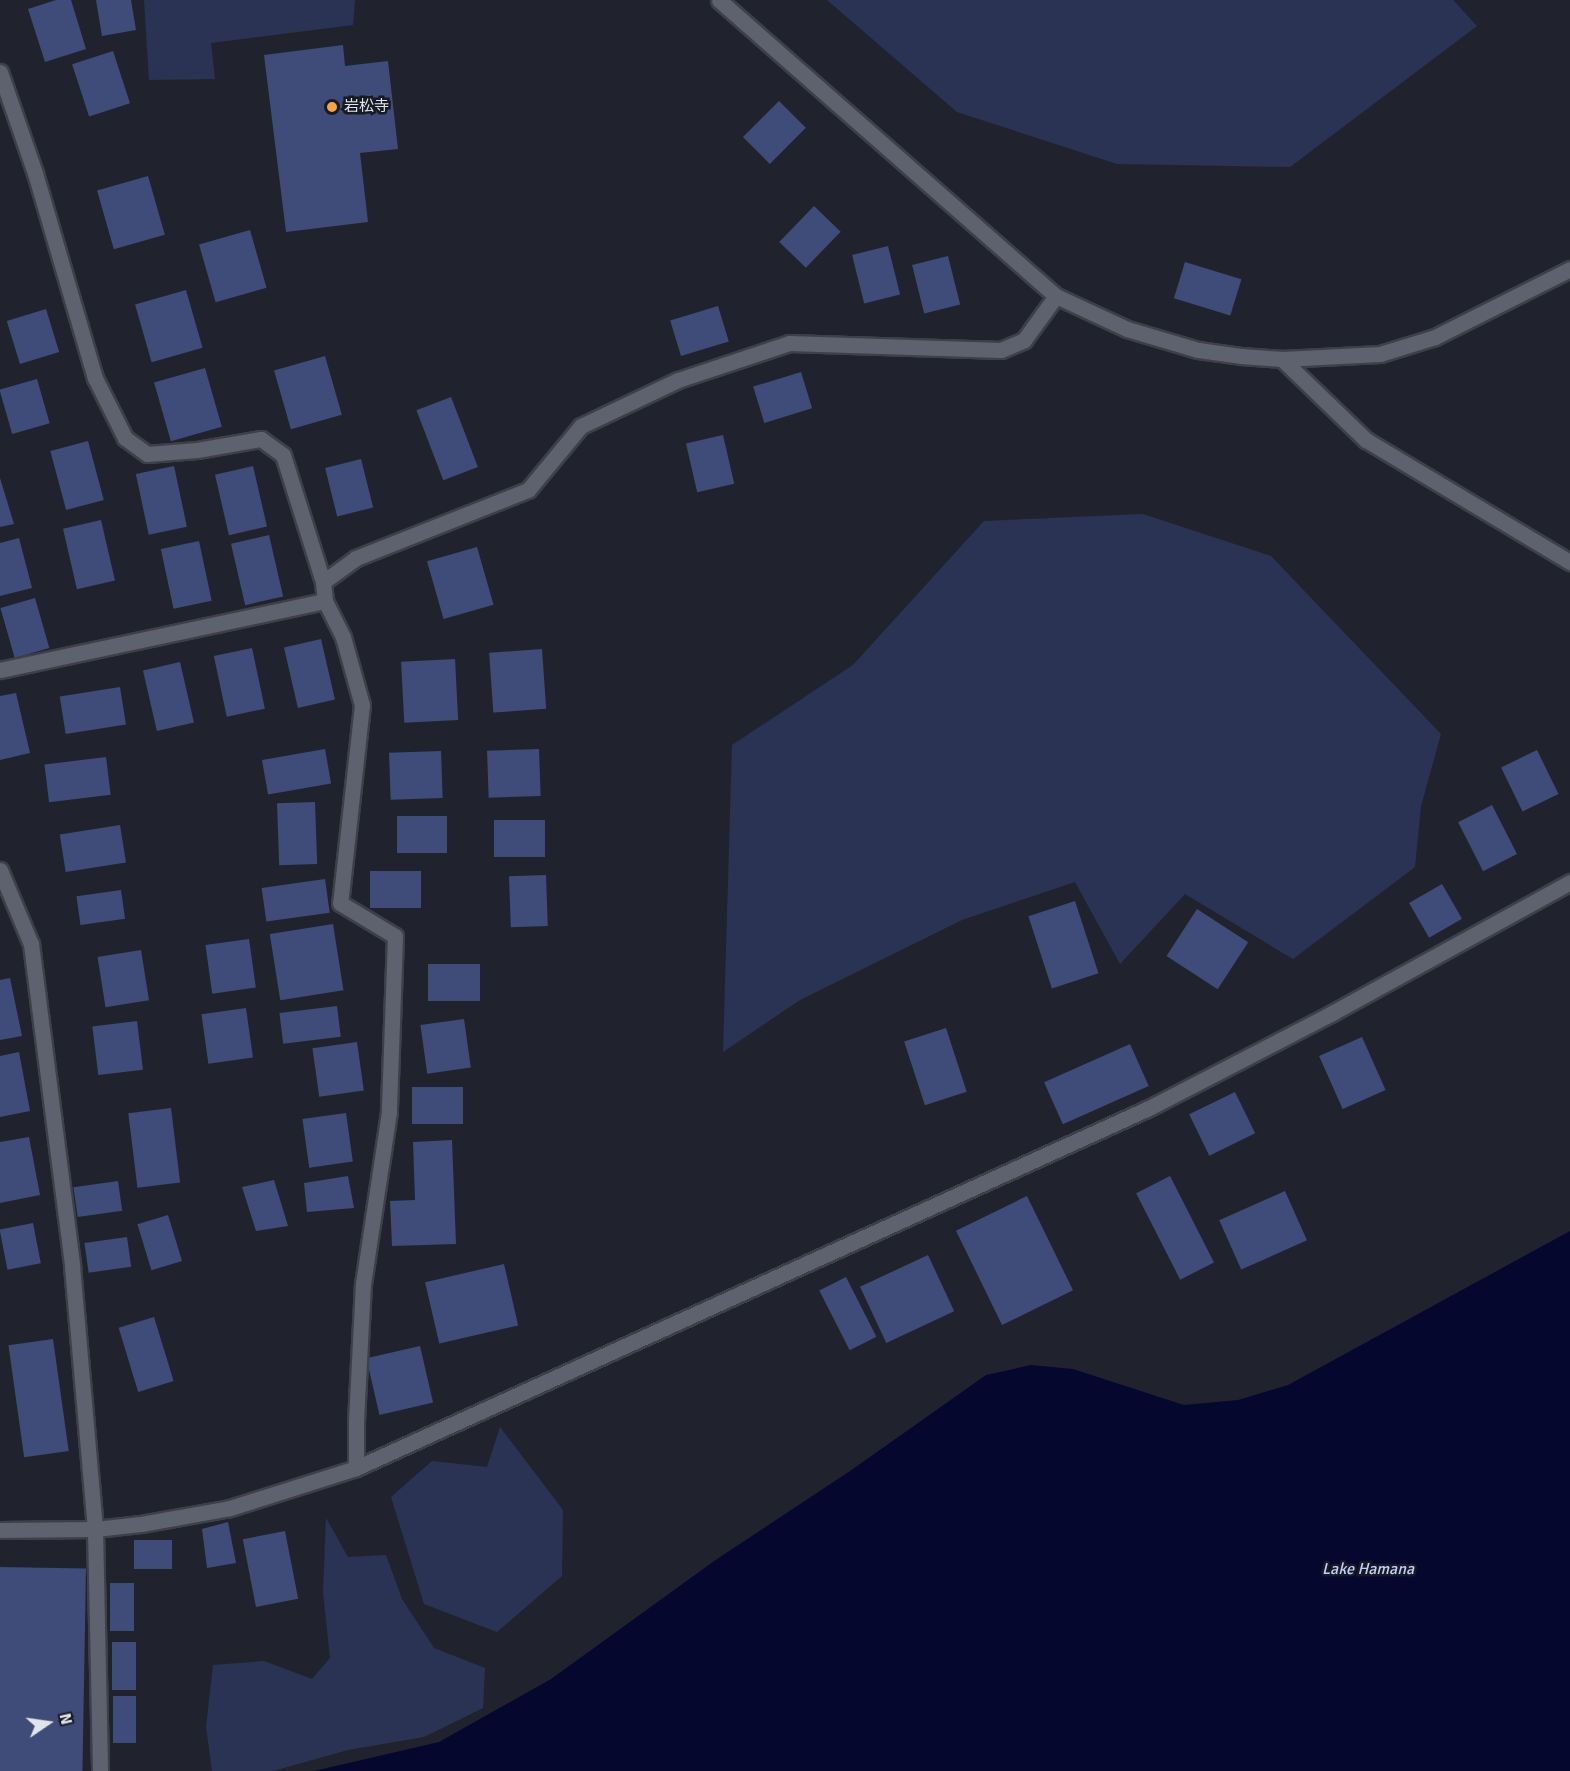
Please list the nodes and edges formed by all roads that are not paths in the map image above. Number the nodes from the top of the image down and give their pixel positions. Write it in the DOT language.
graph roads {
  1 [pos="719,0"];
  2 [pos="0,72"];
  3 [pos="1570,269"];
  4 [pos="1056,296"];
  5 [pos="1282,359"];
  6 [pos="1570,562"];
  7 [pos="323,582"];
  8 [pos="325,601"];
  9 [pos="0,670"];
  10 [pos="0,870"];
  11 [pos="1570,882"];
  12 [pos="356,1468"];
  13 [pos="95,1529"];
  14 [pos="0,1530"];
  15 [pos="100,1771"];
  1 -- 4 [label="street"];
  2 -- 7 [label="street"];
  3 -- 5 [label="street"];
  4 -- 5 [label="street"];
  4 -- 7 [label="street"];
  5 -- 6 [label="street"];
  7 -- 8 [label="street"];
  8 -- 9 [label="street"];
  8 -- 12 [label="street"];
  10 -- 13 [label="street"];
  11 -- 12 [label="street"];
  12 -- 13 [label="street"];
  13 -- 14 [label="street"];
  13 -- 15 [label="street"];
}
